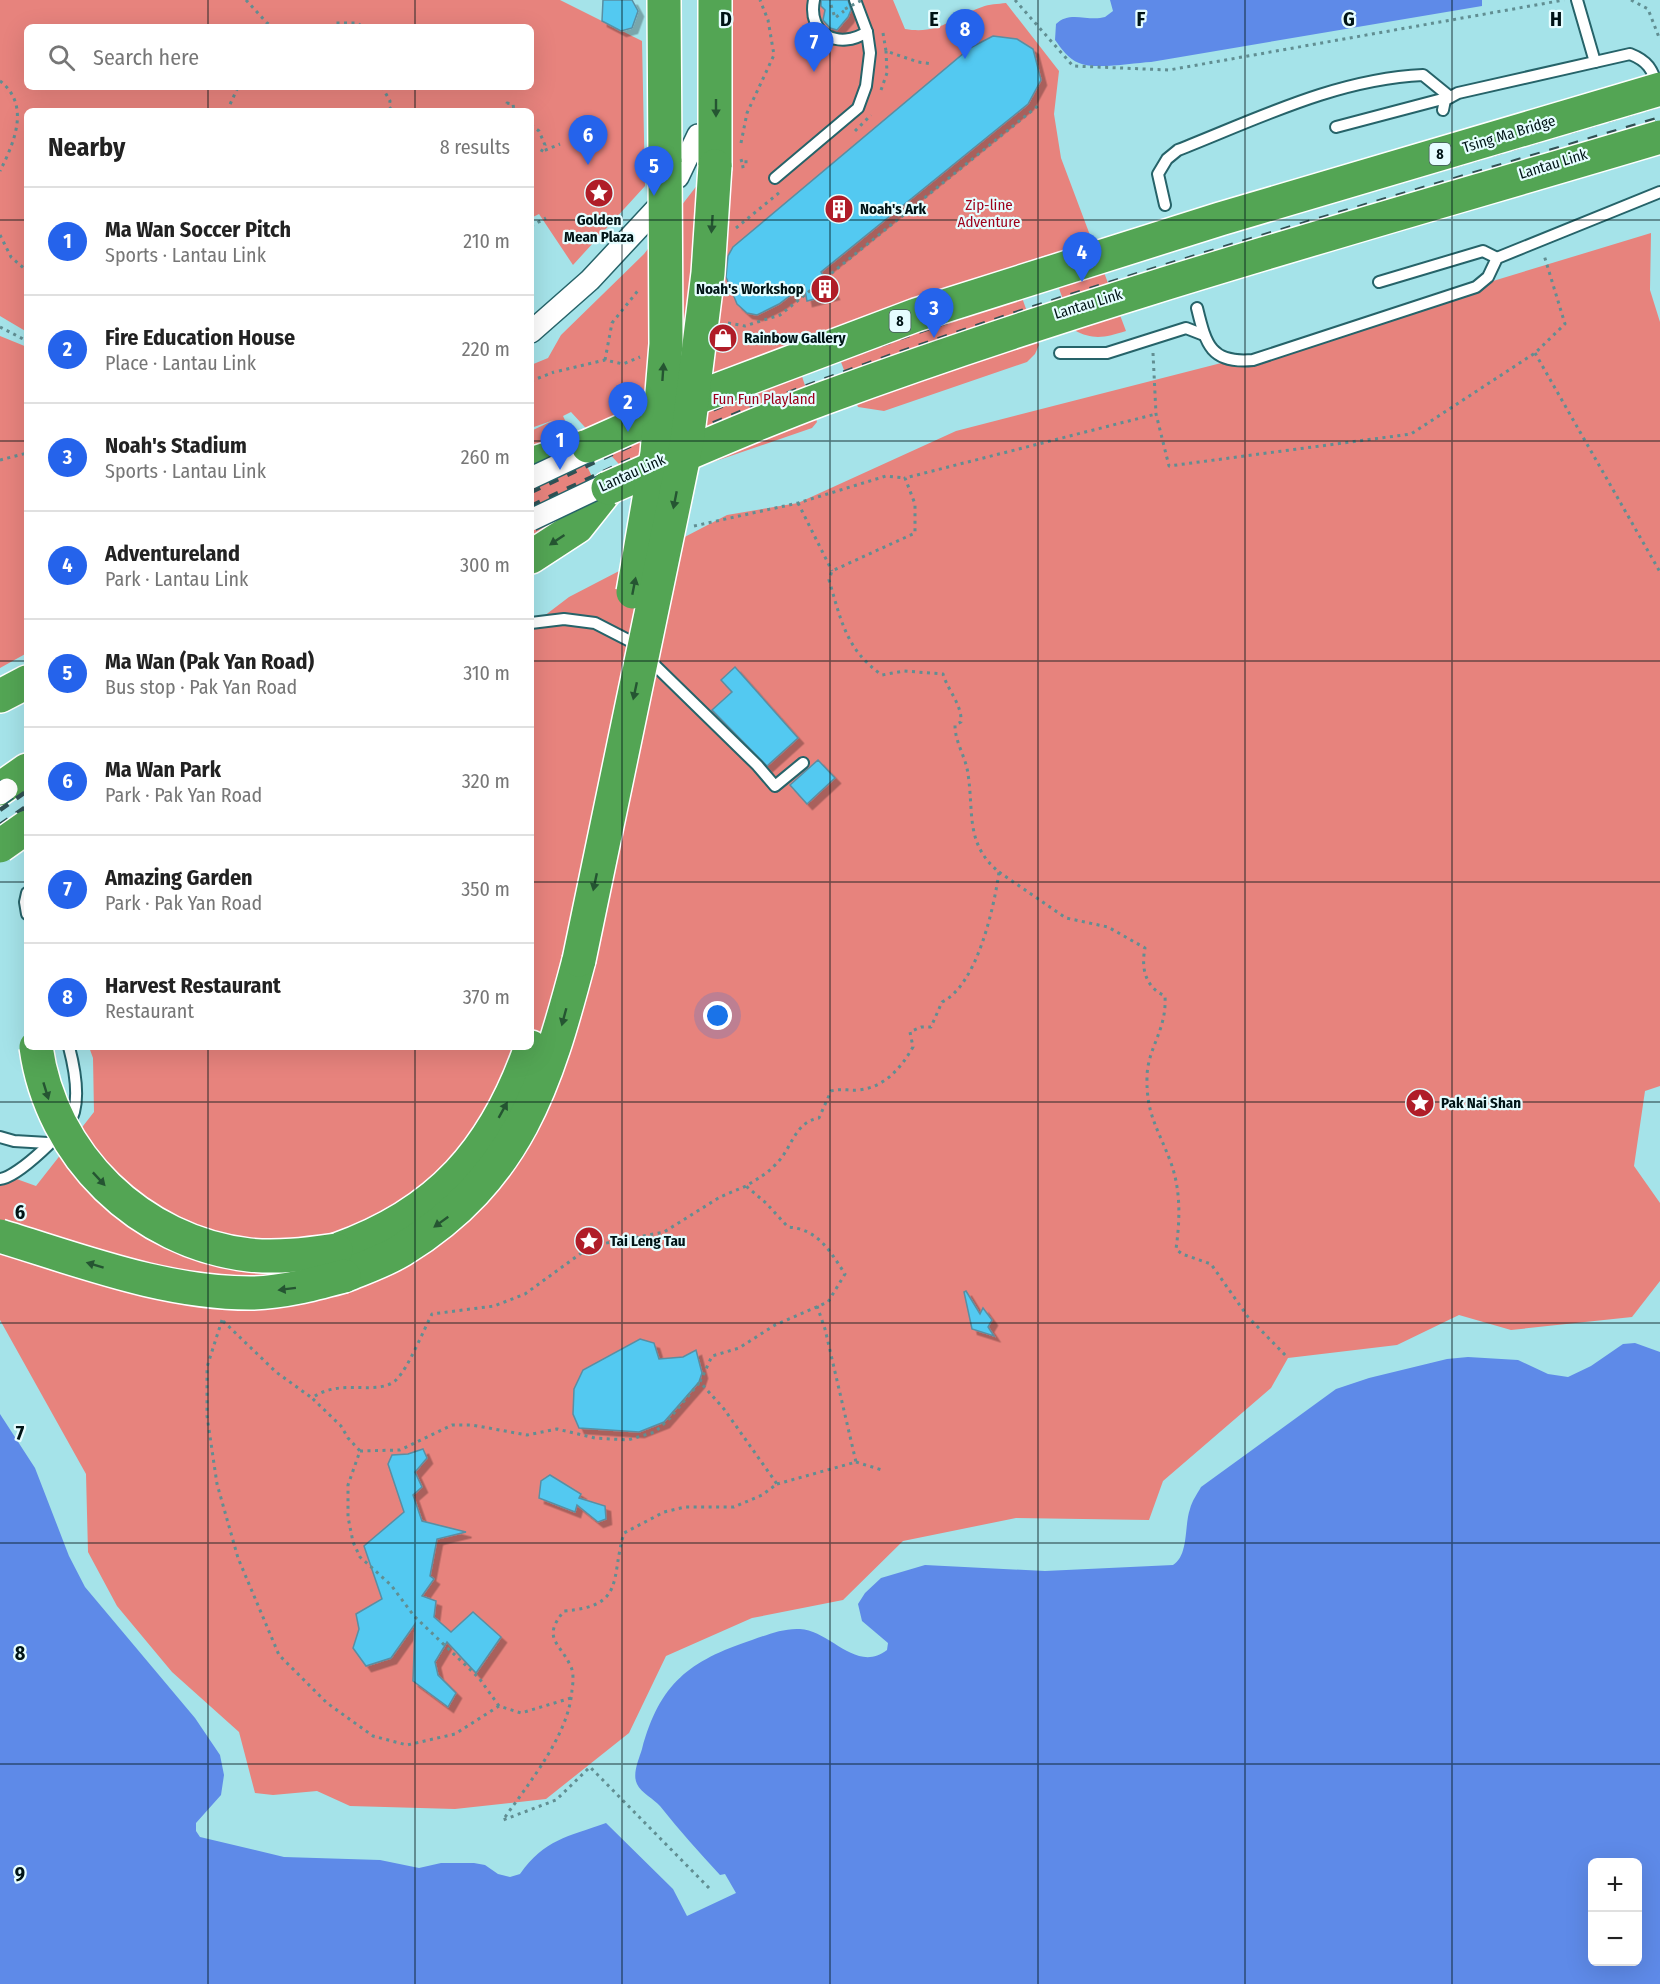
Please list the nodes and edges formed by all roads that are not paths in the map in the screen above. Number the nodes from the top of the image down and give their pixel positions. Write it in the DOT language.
graph roads {
  1 [pos="664,0"];
  2 [pos="715,0"];
  3 [pos="814,0"];
  4 [pos="855,0"];
  5 [pos="1577,0"];
  6 [pos="867,32"];
  7 [pos="1595,62"];
  8 [pos="1660,91"];
  9 [pos="1450,97"];
  10 [pos="1443,110"];
  11 [pos="1336,127"];
  12 [pos="1660,131"];
  13 [pos="698,135"];
  14 [pos="1660,137"];
  15 [pos="678,177"];
  16 [pos="775,178"];
  17 [pos="1660,192"];
  18 [pos="1165,205"];
  19 [pos="658,207"];
  20 [pos="1497,258"];
  21 [pos="1379,282"];
  22 [pos="1197,308"];
  23 [pos="534,329"];
  24 [pos="1204,335"];
  25 [pos="1060,353"];
  26 [pos="588,446"];
  27 [pos="534,463"];
  28 [pos="534,472"];
  29 [pos="534,477"];
  30 [pos="608,488"];
  31 [pos="534,519"];
  32 [pos="534,524"];
  33 [pos="534,555"];
  34 [pos="534,623"];
  35 [pos="24,684"];
  36 [pos="0,696"];
  37 [pos="802,763"];
  38 [pos="24,823"];
  39 [pos="24,829"];
  40 [pos="0,840"];
  41 [pos="0,846"];
  42 [pos="568,956"];
  43 [pos="534,1040"];
  44 [pos="37,1050"];
  45 [pos="70,1050"];
  46 [pos="530,1050"];
  47 [pos="0,1137"];
  48 [pos="48,1143"];
  49 [pos="0,1179"];
  50 [pos="0,1236"];
  51 [pos="340,1263"];
  42 -- 1 [label="highway, one-way, bridge"];
  2 -- 42 [label="highway, one-way, bridge"];
  3 -- 6 [label="lane"];
  4 -- 6 [label="lane"];
  5 -- 7 [label="lane"];
  6 -- 16 [label="lane"];
  7 -- 8 [label="lane"];
  7 -- 9 [label="lane"];
  8 -- 26 [label="highway, Tsing Ma Bridge / 8, bridge"];
  8 -- 29 [label="street, bridge"];
  9 -- 10 [label="lane"];
  9 -- 11 [label="lane"];
  9 -- 18 [label="lane"];
  12 -- 31 [label="street, Lantau Link, bridge"];
  13 -- 15 [label="street"];
  14 -- 30 [label="highway, Lantau Link, bridge"];
  17 -- 20 [label="lane"];
  19 -- 23 [label="street"];
  20 -- 21 [label="lane"];
  20 -- 24 [label="lane"];
  22 -- 24 [label="lane"];
  24 -- 25 [label="lane"];
  26 -- 27 [label="highway"];
  26 -- 28 [label="highway, 8"];
  30 -- 32 [label="highway, Lantau Link, bridge"];
  30 -- 33 [label="highway, one-way"];
  34 -- 37 [label="lane"];
  35 -- 36 [label="highway"];
  38 -- 40 [label="street"];
  39 -- 41 [label="highway, bridge"];
  42 -- 43 [label="highway"];
  42 -- 51 [label="highway, one-way"];
  44 -- 51 [label="highway, one-way, bridge"];
  45 -- 48 [label="lane"];
  51 -- 46 [label="highway, one-way"];
  47 -- 48 [label="lane"];
  48 -- 49 [label="lane"];
  51 -- 50 [label="highway, one-way, bridge"];
}
